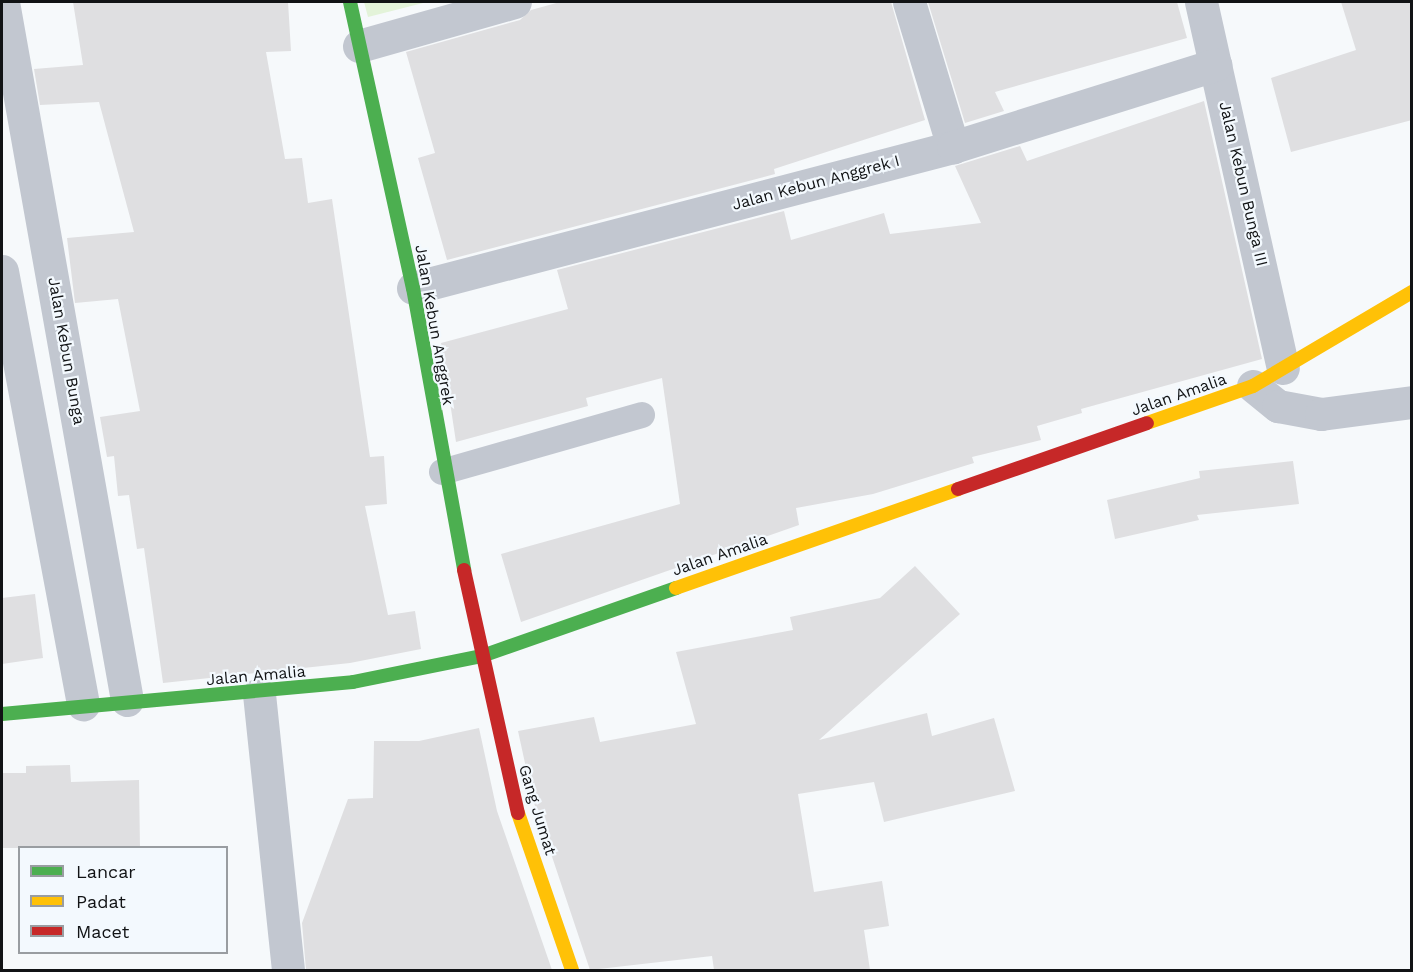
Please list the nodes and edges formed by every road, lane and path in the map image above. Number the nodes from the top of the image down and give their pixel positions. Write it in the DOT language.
graph roads {
  1 [pos="3,2"];
  2 [pos="350,2"];
  3 [pos="515,2"];
  4 [pos="909,2"];
  5 [pos="1201,2"];
  6 [pos="359,46"];
  7 [pos="1215,65"];
  8 [pos="953,147"];
  9 [pos="2,271"];
  10 [pos="413,288"];
  11 [pos="1412,292"];
  12 [pos="64,339"];
  13 [pos="16,348"];
  14 [pos="1282,368"];
  15 [pos="1253,386"];
  16 [pos="1412,402"];
  17 [pos="642,415"];
  18 [pos="442,472"];
  19 [pos="482,656"];
  20 [pos="260,694"];
  21 [pos="127,700"];
  22 [pos="83,705"];
  23 [pos="2,714"];
  24 [pos="288,970"];
  25 [pos="572,970"];
  1 -- 12 [label="street, Jalan Kebun Bunga"];
  2 -- 6 [label="street, Jalan Kebun Anggrek"];
  3 -- 6 [label="street"];
  4 -- 8 [label="street"];
  5 -- 7 [label="street, Jalan Kebun Bunga III"];
  6 -- 10 [label="street, Jalan Kebun Anggrek"];
  7 -- 8 [label="street, Jalan Kebun Anggrek I"];
  7 -- 14 [label="street, Jalan Kebun Bunga III"];
  8 -- 10 [label="street, Jalan Kebun Anggrek I"];
  9 -- 13 [label="street"];
  10 -- 18 [label="street, Jalan Kebun Anggrek"];
  11 -- 14 [label="street, Jalan Amalia"];
  12 -- 13 [label="street"];
  12 -- 21 [label="street, Jalan Kebun Bunga"];
  13 -- 22 [label="street"];
  14 -- 15 [label="street, Jalan Amalia"];
  15 -- 16 [label="street"];
  15 -- 19 [label="street, Jalan Amalia"];
  17 -- 18 [label="lane"];
  18 -- 19 [label="street, Jalan Kebun Anggrek"];
  19 -- 20 [label="street, Jalan Amalia"];
  19 -- 25 [label="street, Gang Jumat"];
  20 -- 21 [label="street, Jalan Amalia"];
  20 -- 24 [label="street"];
  21 -- 22 [label="street, Jalan Amalia"];
  22 -- 23 [label="street, Jalan Amalia"];
}
